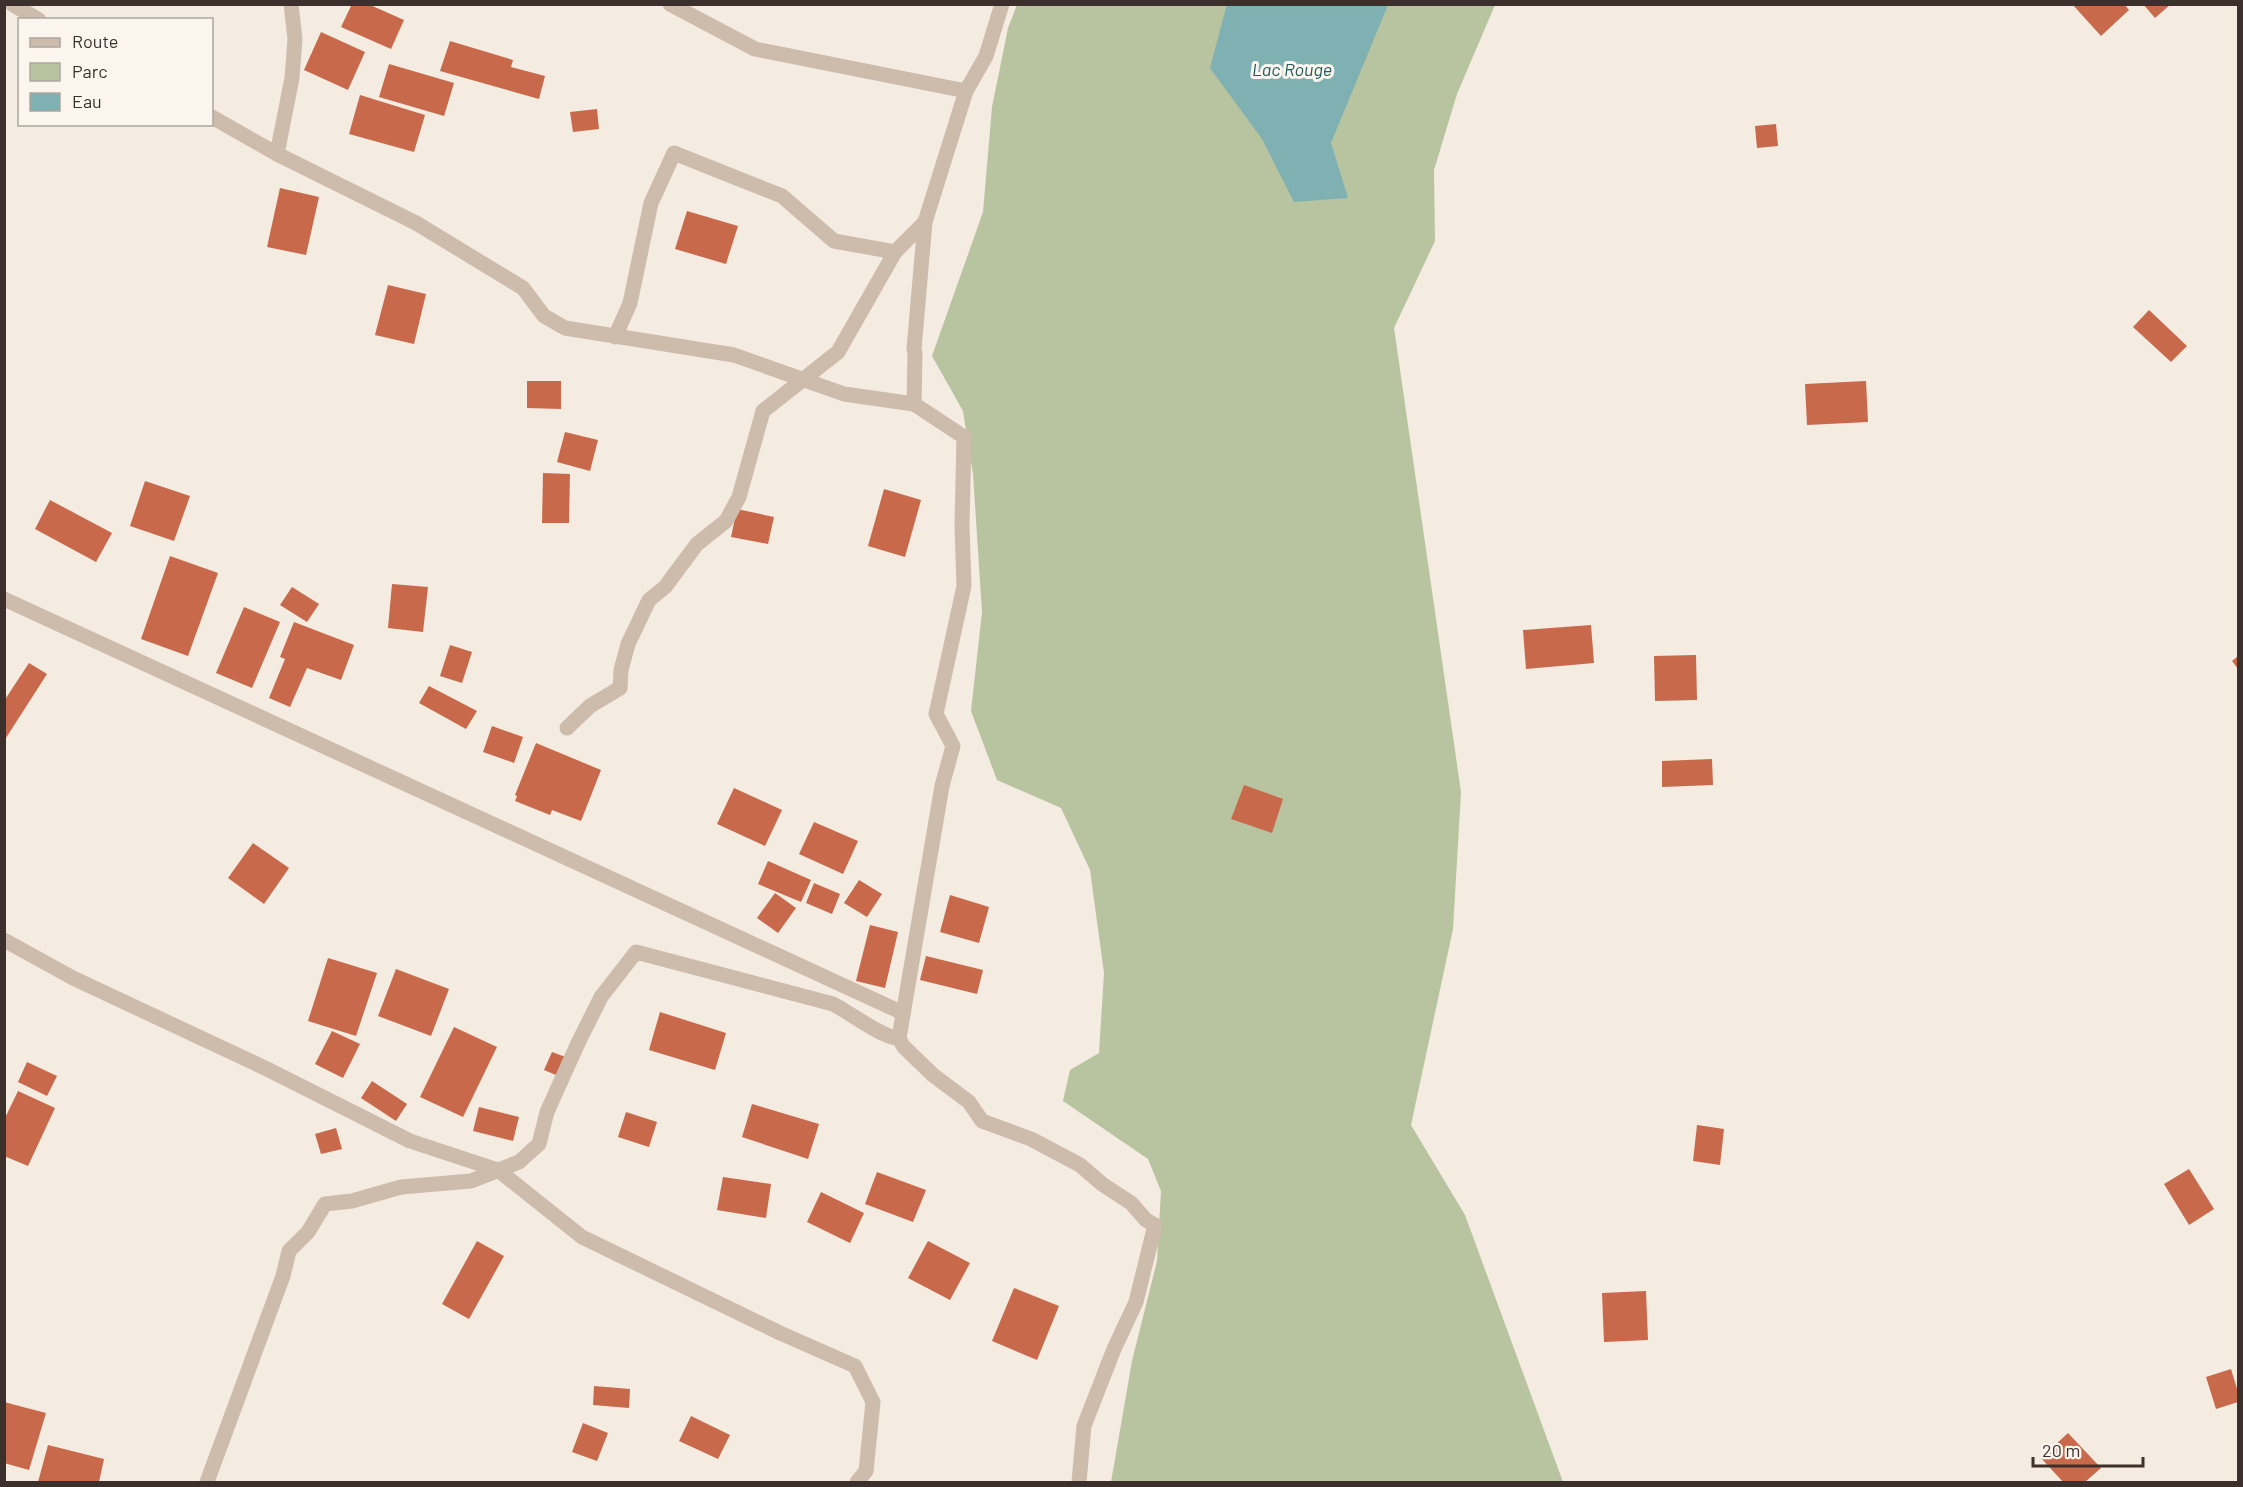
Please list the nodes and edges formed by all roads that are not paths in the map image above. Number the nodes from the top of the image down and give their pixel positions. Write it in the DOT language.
graph roads {
  1 [pos="12,4"];
  2 [pos="291,4"];
  3 [pos="670,4"];
  4 [pos="1002,4"];
  5 [pos="36,18"];
  6 [pos="966,91"];
  7 [pos="213,118"];
  8 [pos="277,154"];
  9 [pos="925,222"];
  10 [pos="895,252"];
  11 [pos="615,337"];
  12 [pos="804,380"];
  13 [pos="914,404"];
  14 [pos="4,599"];
  15 [pos="567,728"];
  16 [pos="4,940"];
  17 [pos="903,1014"];
  18 [pos="899,1038"];
  19 [pos="498,1170"];
  20 [pos="207,1482"];
  21 [pos="857,1482"];
  22 [pos="1079,1482"];
  1 -- 5 [label="street"];
  2 -- 8 [label="street"];
  3 -- 6 [label="street"];
  4 -- 6 [label="street"];
  6 -- 9 [label="street"];
  7 -- 8 [label="street"];
  8 -- 11 [label="street"];
  9 -- 10 [label="street"];
  9 -- 13 [label="street"];
  10 -- 11 [label="street"];
  10 -- 12 [label="street"];
  11 -- 12 [label="street"];
  12 -- 13 [label="street"];
  12 -- 15 [label="street"];
  13 -- 17 [label="street"];
  14 -- 17 [label="street"];
  16 -- 19 [label="street"];
  17 -- 18 [label="street"];
  18 -- 19 [label="street"];
  18 -- 22 [label="street"];
  19 -- 20 [label="street"];
  19 -- 21 [label="street"];
}
